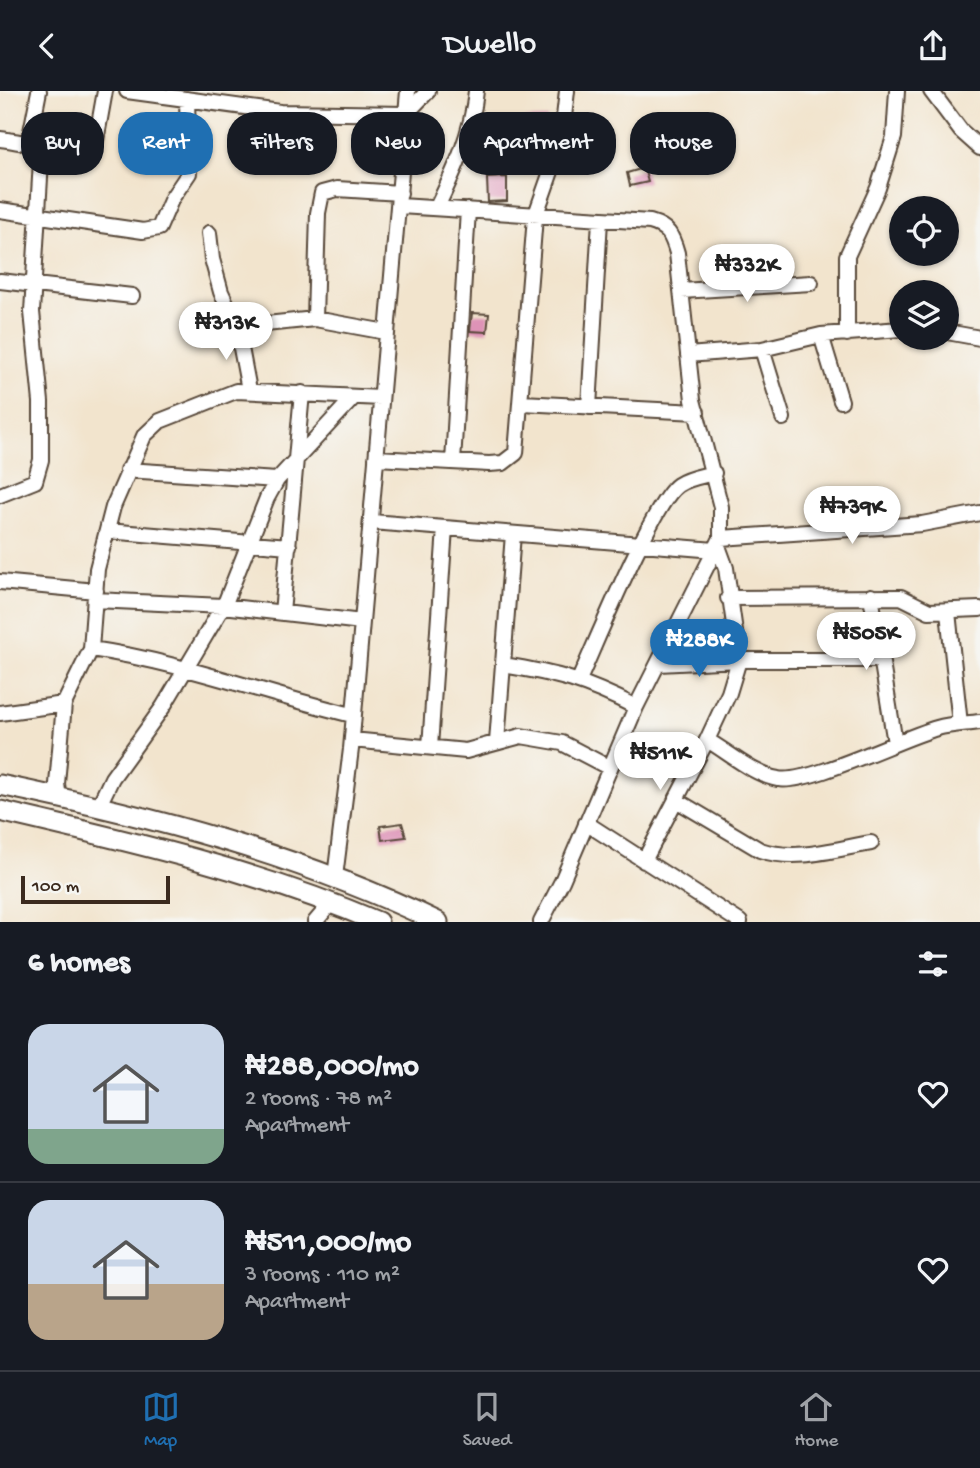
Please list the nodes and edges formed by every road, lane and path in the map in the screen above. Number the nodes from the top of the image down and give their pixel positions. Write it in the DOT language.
graph roads {
  1 [pos="39,91"];
  2 [pos="105,91"];
  3 [pos="127,91"];
  4 [pos="408,91"];
  5 [pos="428,91"];
  6 [pos="476,91"];
  7 [pos="567,91"];
  8 [pos="897,91"];
  9 [pos="931,91"];
  10 [pos="187,99"];
  11 [pos="38,112"];
  12 [pos="101,112"];
  13 [pos="406,112"];
  14 [pos="408,112"];
  15 [pos="351,113"];
  16 [pos="0,139"];
  17 [pos="21,141"];
  18 [pos="980,148"];
  19 [pos="36,175"];
  20 [pos="402,175"];
  21 [pos="400,199"];
  22 [pos="437,207"];
  23 [pos="0,210"];
  24 [pos="467,210"];
  25 [pos="37,216"];
  26 [pos="535,216"];
  27 [pos="600,220"];
  28 [pos="209,233"];
  29 [pos="0,281"];
  30 [pos="811,283"];
  31 [pos="33,285"];
  32 [pos="681,291"];
  33 [pos="132,296"];
  34 [pos="315,319"];
  35 [pos="237,327"];
  36 [pos="889,330"];
  37 [pos="386,332"];
  38 [pos="847,334"];
  39 [pos="959,334"];
  40 [pos="821,335"];
  41 [pos="980,338"];
  42 [pos="762,349"];
  43 [pos="688,355"];
  44 [pos="249,390"];
  45 [pos="302,393"];
  46 [pos="354,397"];
  47 [pos="381,398"];
  48 [pos="841,401"];
  49 [pos="522,403"];
  50 [pos="589,407"];
  51 [pos="697,412"];
  52 [pos="783,418"];
  53 [pos="295,459"];
  54 [pos="376,459"];
  55 [pos="453,462"];
  56 [pos="127,470"];
  57 [pos="714,473"];
  58 [pos="277,480"];
  59 [pos="0,495"];
  60 [pos="980,513"];
  61 [pos="372,522"];
  62 [pos="445,528"];
  63 [pos="107,531"];
  64 [pos="513,534"];
  65 [pos="251,544"];
  66 [pos="641,544"];
  67 [pos="718,544"];
  68 [pos="289,546"];
  69 [pos="0,582"];
  70 [pos="95,596"];
  71 [pos="871,596"];
  72 [pos="728,598"];
  73 [pos="223,606"];
  74 [pos="980,609"];
  75 [pos="948,612"];
  76 [pos="282,613"];
  77 [pos="362,622"];
  78 [pos="92,649"];
  79 [pos="739,660"];
  80 [pos="881,660"];
  81 [pos="658,664"];
  82 [pos="503,665"];
  83 [pos="186,667"];
  84 [pos="579,680"];
  85 [pos="64,704"];
  86 [pos="636,707"];
  87 [pos="0,713"];
  88 [pos="352,715"];
  89 [pos="980,722"];
  90 [pos="960,724"];
  91 [pos="352,740"];
  92 [pos="707,740"];
  93 [pos="497,742"];
  94 [pos="895,743"];
  95 [pos="430,747"];
  96 [pos="608,767"];
  97 [pos="0,785"];
  98 [pos="59,798"];
  99 [pos="676,800"];
  100 [pos="102,808"];
  101 [pos="0,811"];
  102 [pos="586,823"];
  103 [pos="871,843"];
  104 [pos="644,861"];
  105 [pos="335,877"];
  106 [pos="332,902"];
  107 [pos="315,922"];
  108 [pos="378,922"];
  109 [pos="438,922"];
  110 [pos="541,922"];
  111 [pos="740,922"];
  1 -- 11 [label="street"];
  2 -- 12 [label="street"];
  3 -- 10 [label="street"];
  4 -- 13 [label="street"];
  5 -- 14 [label="street"];
  6 -- 22 [label="street"];
  7 -- 26 [label="street"];
  8 -- 38 [label="street"];
  9 -- 18 [label="street"];
  10 -- 15 [label="street"];
  10 -- 25 [label="street"];
  16 -- 17 [label="street"];
  19 -- 25 [label="street"];
  20 -- 21 [label="street"];
  21 -- 22 [label="street"];
  21 -- 34 [label="street"];
  21 -- 37 [label="street"];
  22 -- 24 [label="street"];
  23 -- 25 [label="street"];
  24 -- 26 [label="street"];
  24 -- 55 [label="street"];
  25 -- 31 [label="street"];
  26 -- 27 [label="street"];
  26 -- 49 [label="street"];
  27 -- 32 [label="street"];
  27 -- 50 [label="street"];
  28 -- 35 [label="street"];
  29 -- 31 [label="street"];
  30 -- 32 [label="street"];
  31 -- 33 [label="street"];
  31 -- 59 [label="street"];
  32 -- 43 [label="street"];
  34 -- 35 [label="street"];
  34 -- 37 [label="street"];
  35 -- 44 [label="street"];
  36 -- 38 [label="street"];
  37 -- 47 [label="street"];
  38 -- 40 [label="street"];
  39 -- 41 [label="street"];
  40 -- 42 [label="street"];
  40 -- 48 [label="street"];
  42 -- 43 [label="street"];
  42 -- 52 [label="street"];
  43 -- 51 [label="street"];
  44 -- 45 [label="street"];
  44 -- 56 [label="street"];
  45 -- 46 [label="street"];
  45 -- 53 [label="street"];
  46 -- 47 [label="street"];
  46 -- 53 [label="street"];
  47 -- 54 [label="street"];
  49 -- 50 [label="street"];
  49 -- 55 [label="street"];
  50 -- 51 [label="street"];
  51 -- 57 [label="street"];
  53 -- 58 [label="street"];
  53 -- 68 [label="street"];
  54 -- 55 [label="street"];
  54 -- 61 [label="street"];
  56 -- 58 [label="street"];
  56 -- 63 [label="street"];
  57 -- 66 [label="street"];
  57 -- 67 [label="street"];
  58 -- 65 [label="street"];
  60 -- 67 [label="street"];
  61 -- 62 [label="street"];
  61 -- 77 [label="street"];
  62 -- 64 [label="street"];
  62 -- 95 [label="street"];
  63 -- 65 [label="street"];
  63 -- 70 [label="street"];
  64 -- 66 [label="street"];
  64 -- 82 [label="street"];
  65 -- 68 [label="street"];
  65 -- 73 [label="street"];
  66 -- 67 [label="street"];
  66 -- 84 [label="street"];
  67 -- 72 [label="street"];
  67 -- 81 [label="street"];
  68 -- 76 [label="street"];
  69 -- 70 [label="street"];
  70 -- 73 [label="street"];
  70 -- 78 [label="street"];
  71 -- 72 [label="street"];
  71 -- 75 [label="street"];
  71 -- 80 [label="street"];
  72 -- 79 [label="street"];
  73 -- 76 [label="street"];
  73 -- 83 [label="street"];
  74 -- 75 [label="street"];
  75 -- 90 [label="street"];
  76 -- 77 [label="street"];
  77 -- 88 [label="street"];
  78 -- 83 [label="street"];
  78 -- 85 [label="street"];
  79 -- 80 [label="street"];
  79 -- 81 [label="street"];
  79 -- 92 [label="street"];
  80 -- 94 [label="street"];
  81 -- 86 [label="street"];
  82 -- 84 [label="street"];
  82 -- 93 [label="street"];
  83 -- 88 [label="street"];
  83 -- 100 [label="street"];
  84 -- 86 [label="street"];
  85 -- 87 [label="street"];
  85 -- 98 [label="street"];
  86 -- 96 [label="street"];
  88 -- 91 [label="street"];
  89 -- 90 [label="street"];
  90 -- 94 [label="street"];
  91 -- 95 [label="street"];
  91 -- 105 [label="street"];
  92 -- 94 [label="street"];
  92 -- 99 [label="street"];
  93 -- 95 [label="street"];
  93 -- 96 [label="street"];
  96 -- 102 [label="street"];
  97 -- 98 [label="main road"];
  98 -- 100 [label="main road"];
  99 -- 103 [label="street"];
  99 -- 104 [label="street"];
  100 -- 105 [label="main road"];
  101 -- 106 [label="main road"];
  102 -- 104 [label="street"];
  102 -- 110 [label="street"];
  104 -- 111 [label="street"];
  105 -- 109 [label="main road"];
  106 -- 107 [label="street"];
  106 -- 108 [label="main road"];
}
